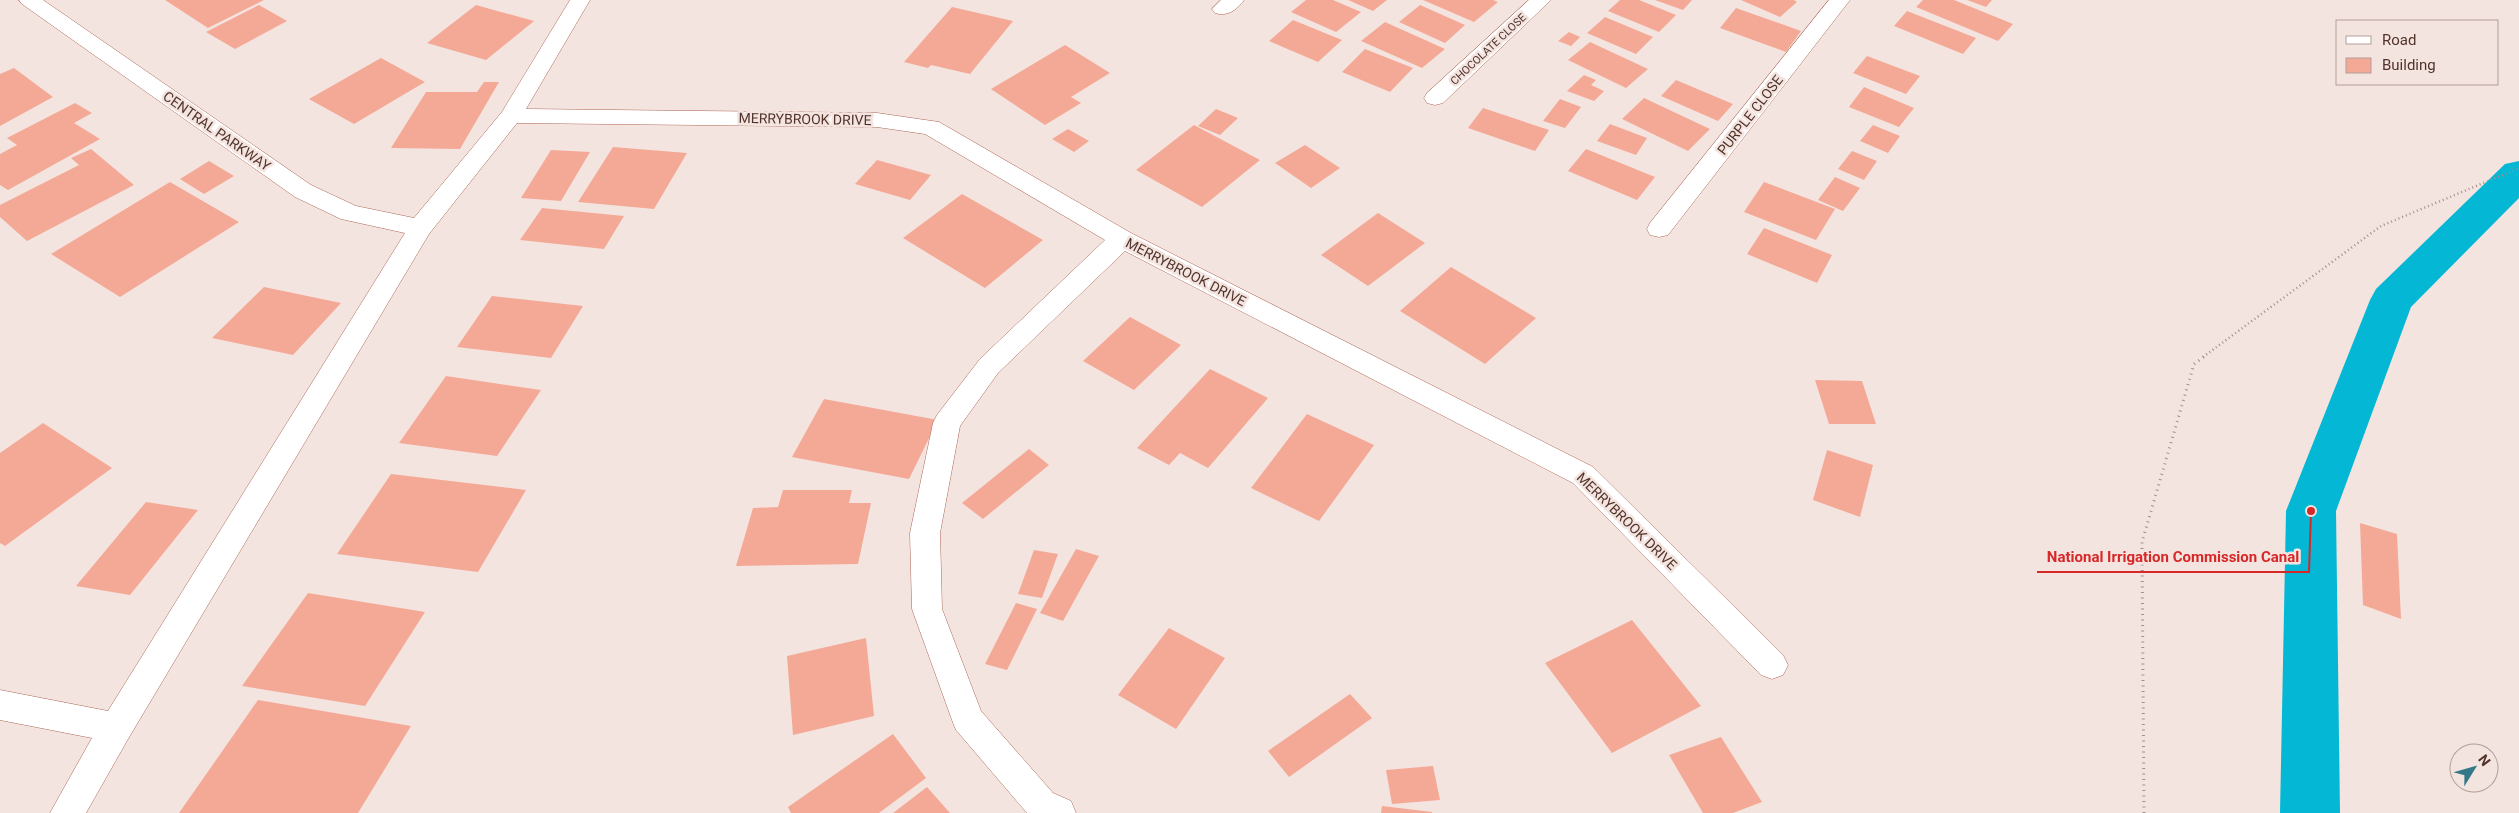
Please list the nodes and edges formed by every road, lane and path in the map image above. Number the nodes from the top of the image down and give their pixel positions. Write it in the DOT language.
graph roads {
  1 [pos="30,0"];
  2 [pos="580,0"];
  3 [pos="1541,0"];
  4 [pos="1840,0"];
  5 [pos="1435,98"];
  6 [pos="510,116"];
  7 [pos="2519,168"];
  8 [pos="420,228"];
  9 [pos="1659,230"];
  10 [pos="1122,239"];
  11 [pos="1772,665"];
  12 [pos="0,705"];
  13 [pos="116,728"];
  14 [pos="67,813"];
  15 [pos="1059,813"];
  16 [pos="2144,813"];
  1 -- 8 [label="street, CENTRAL PARKWAY"];
  2 -- 6 [label="street"];
  3 -- 5 [label="street, CHOCOLATE CLOSE"];
  4 -- 9 [label="street, PURPLE CLOSE"];
  6 -- 8 [label="street"];
  6 -- 10 [label="street, MERRYBROOK DRIVE"];
  7 -- 16 [label="path"];
  8 -- 13 [label="street"];
  10 -- 11 [label="street, MERRYBROOK DRIVE"];
  10 -- 15 [label="street"];
  12 -- 13 [label="street"];
  13 -- 14 [label="street"];
}
